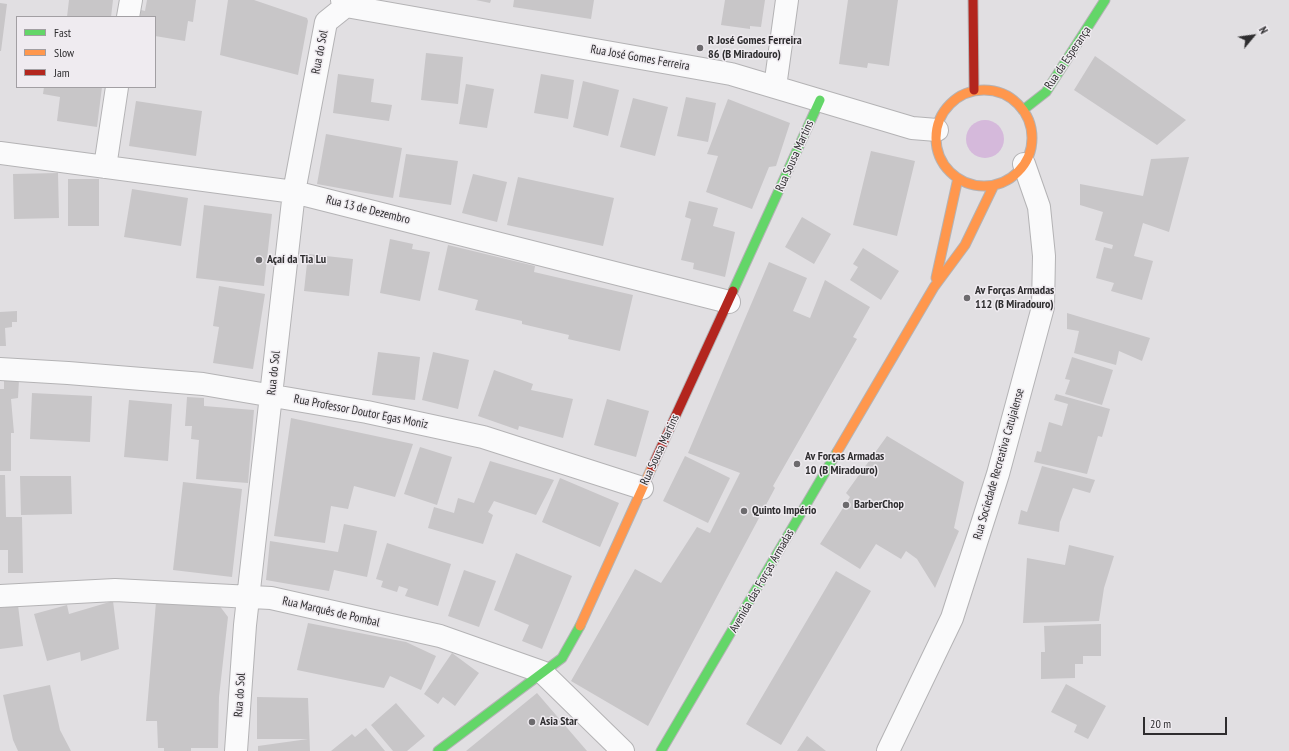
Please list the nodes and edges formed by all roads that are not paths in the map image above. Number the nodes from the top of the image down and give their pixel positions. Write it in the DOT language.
graph roads {
  1 [pos="131,0"];
  2 [pos="787,0"];
  3 [pos="973,0"];
  4 [pos="1105,0"];
  5 [pos="344,3"];
  6 [pos="128,16"];
  7 [pos="775,87"];
  8 [pos="117,88"];
  9 [pos="974,90"];
  10 [pos="820,100"];
  11 [pos="1023,110"];
  12 [pos="937,130"];
  13 [pos="0,153"];
  14 [pos="1024,164"];
  15 [pos="105,167"];
  16 [pos="958,178"];
  17 [pos="994,185"];
  18 [pos="294,192"];
  19 [pos="934,287"];
  20 [pos="729,302"];
  21 [pos="0,369"];
  22 [pos="271,396"];
  23 [pos="642,488"];
  24 [pos="0,596"];
  25 [pos="249,596"];
  26 [pos="542,672"];
  27 [pos="236,751"];
  28 [pos="438,751"];
  29 [pos="623,751"];
  30 [pos="661,751"];
  31 [pos="888,751"];
  1 -- 6 [label="street"];
  2 -- 7 [label="street"];
  3 -- 9 [label="street"];
  4 -- 11 [label="street, Rua da Esperança"];
  5 -- 7 [label="street, Rua José Gomes Ferreira"];
  5 -- 18 [label="street, Rua do Sol"];
  7 -- 10 [label="street, Rua José Gomes Ferreira"];
  8 -- 15 [label="street"];
  9 -- 11 [label="street"];
  9 -- 12 [label="street"];
  10 -- 12 [label="street, Rua José Gomes Ferreira"];
  10 -- 20 [label="street, Rua Sousa Martins"];
  11 -- 14 [label="street"];
  12 -- 16 [label="street"];
  13 -- 15 [label="street, Rua 13 de Dezembro"];
  14 -- 17 [label="street"];
  14 -- 31 [label="street, Rua Sociedade Recreativa Catujalense"];
  15 -- 18 [label="street, Rua 13 de Dezembro"];
  16 -- 17 [label="street"];
  16 -- 19 [label="street, Avenida das Forças Armadas"];
  17 -- 19 [label="street, Avenida das Forças Armadas"];
  18 -- 20 [label="street, Rua 13 de Dezembro"];
  18 -- 22 [label="street, Rua do Sol"];
  19 -- 30 [label="street, Avenida das Forças Armadas"];
  20 -- 23 [label="street, Rua Sousa Martins"];
  21 -- 22 [label="street, Rua Professor Doutor Egas Moniz"];
  22 -- 23 [label="street, Rua Professor Doutor Egas Moniz"];
  22 -- 25 [label="street, Rua do Sol"];
  23 -- 26 [label="street, Rua Sousa Martins"];
  24 -- 25 [label="street, Rua Marquês de Pombal"];
  25 -- 26 [label="street, Rua Marquês de Pombal"];
  25 -- 27 [label="street, Rua do Sol"];
  26 -- 28 [label="street, Rua Sousa Martins"];
  26 -- 29 [label="street, Rua Marquês de Pombal"];
}
